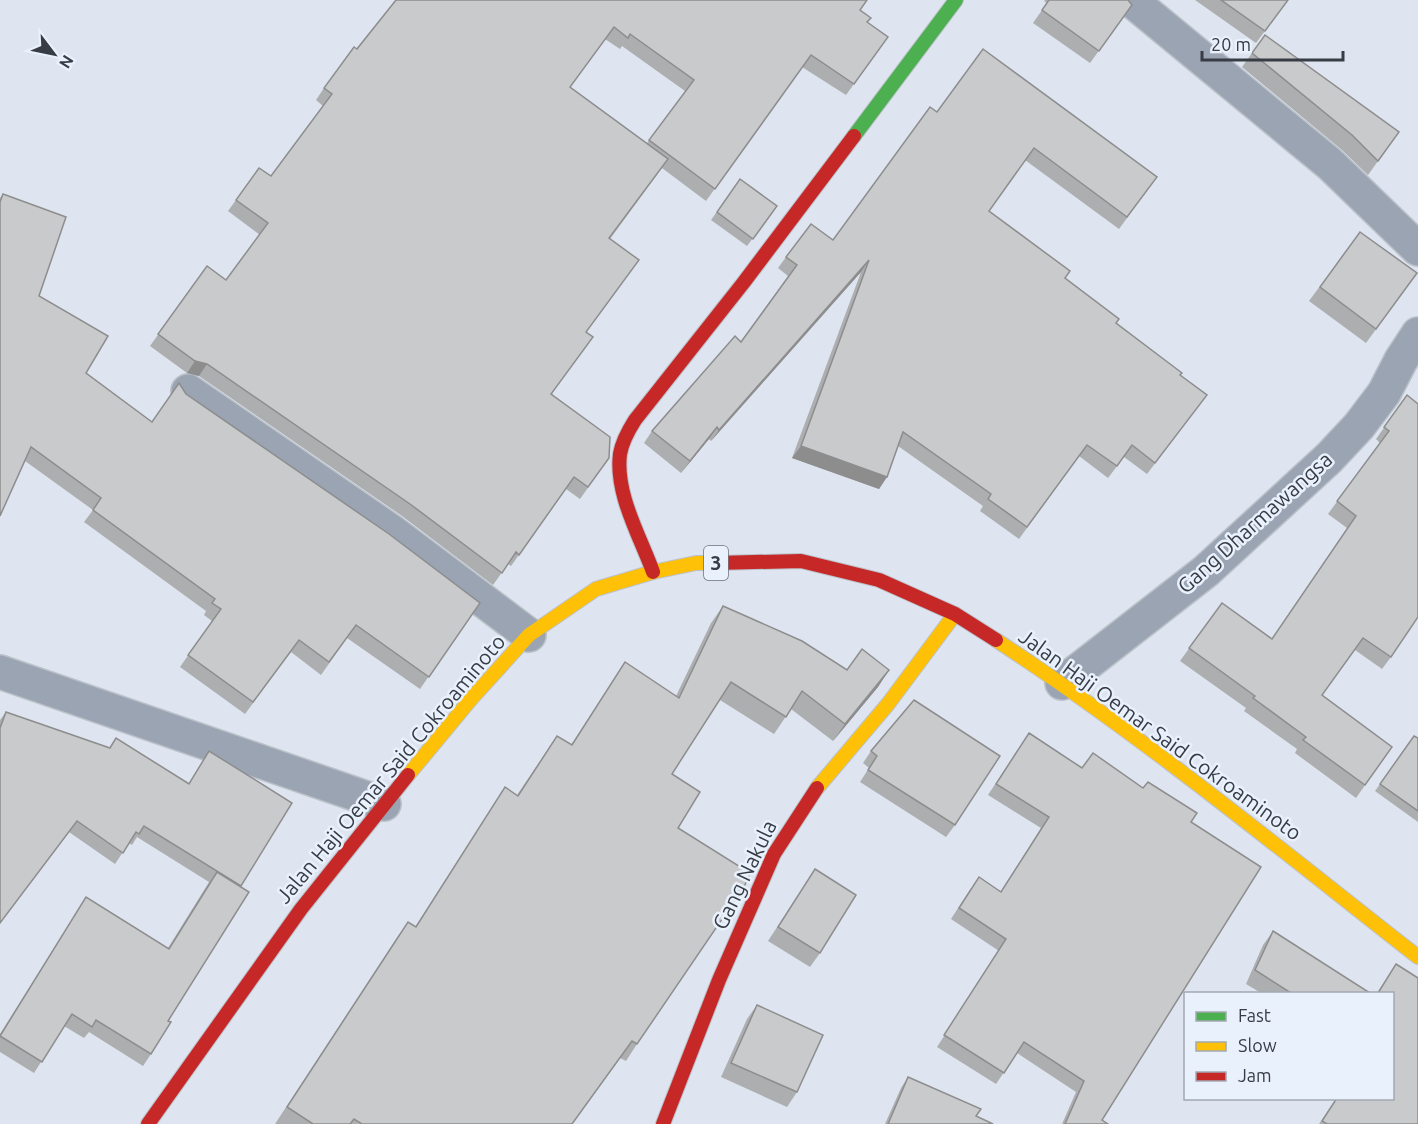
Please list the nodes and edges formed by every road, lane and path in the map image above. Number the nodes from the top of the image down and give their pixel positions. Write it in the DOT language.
graph roads {
  1 [pos="956,0"];
  2 [pos="1131,0"];
  3 [pos="1418,249"];
  4 [pos="1418,334"];
  5 [pos="188,391"];
  6 [pos="653,572"];
  7 [pos="956,614"];
  8 [pos="529,635"];
  9 [pos="0,672"];
  10 [pos="1062,683"];
  11 [pos="384,804"];
  12 [pos="1418,957"];
  13 [pos="148,1124"];
  14 [pos="663,1124"];
  1 -- 6 [label="main road"];
  2 -- 3 [label="street"];
  4 -- 10 [label="street, Gang Dharmawangsa"];
  5 -- 8 [label="street"];
  6 -- 7 [label="main road, Jalan Haji Oemar Said Cokroaminoto / 3"];
  6 -- 8 [label="main road, Jalan Haji Oemar Said Cokroaminoto / 3"];
  7 -- 10 [label="main road, Jalan Haji Oemar Said Cokroaminoto / 3"];
  7 -- 14 [label="main road, Gang Nakula"];
  8 -- 11 [label="main road, Jalan Haji Oemar Said Cokroaminoto / 3"];
  9 -- 11 [label="street"];
  10 -- 12 [label="main road, Jalan Haji Oemar Said Cokroaminoto / 3"];
  11 -- 13 [label="main road, Jalan Haji Oemar Said Cokroaminoto / 3"];
}
